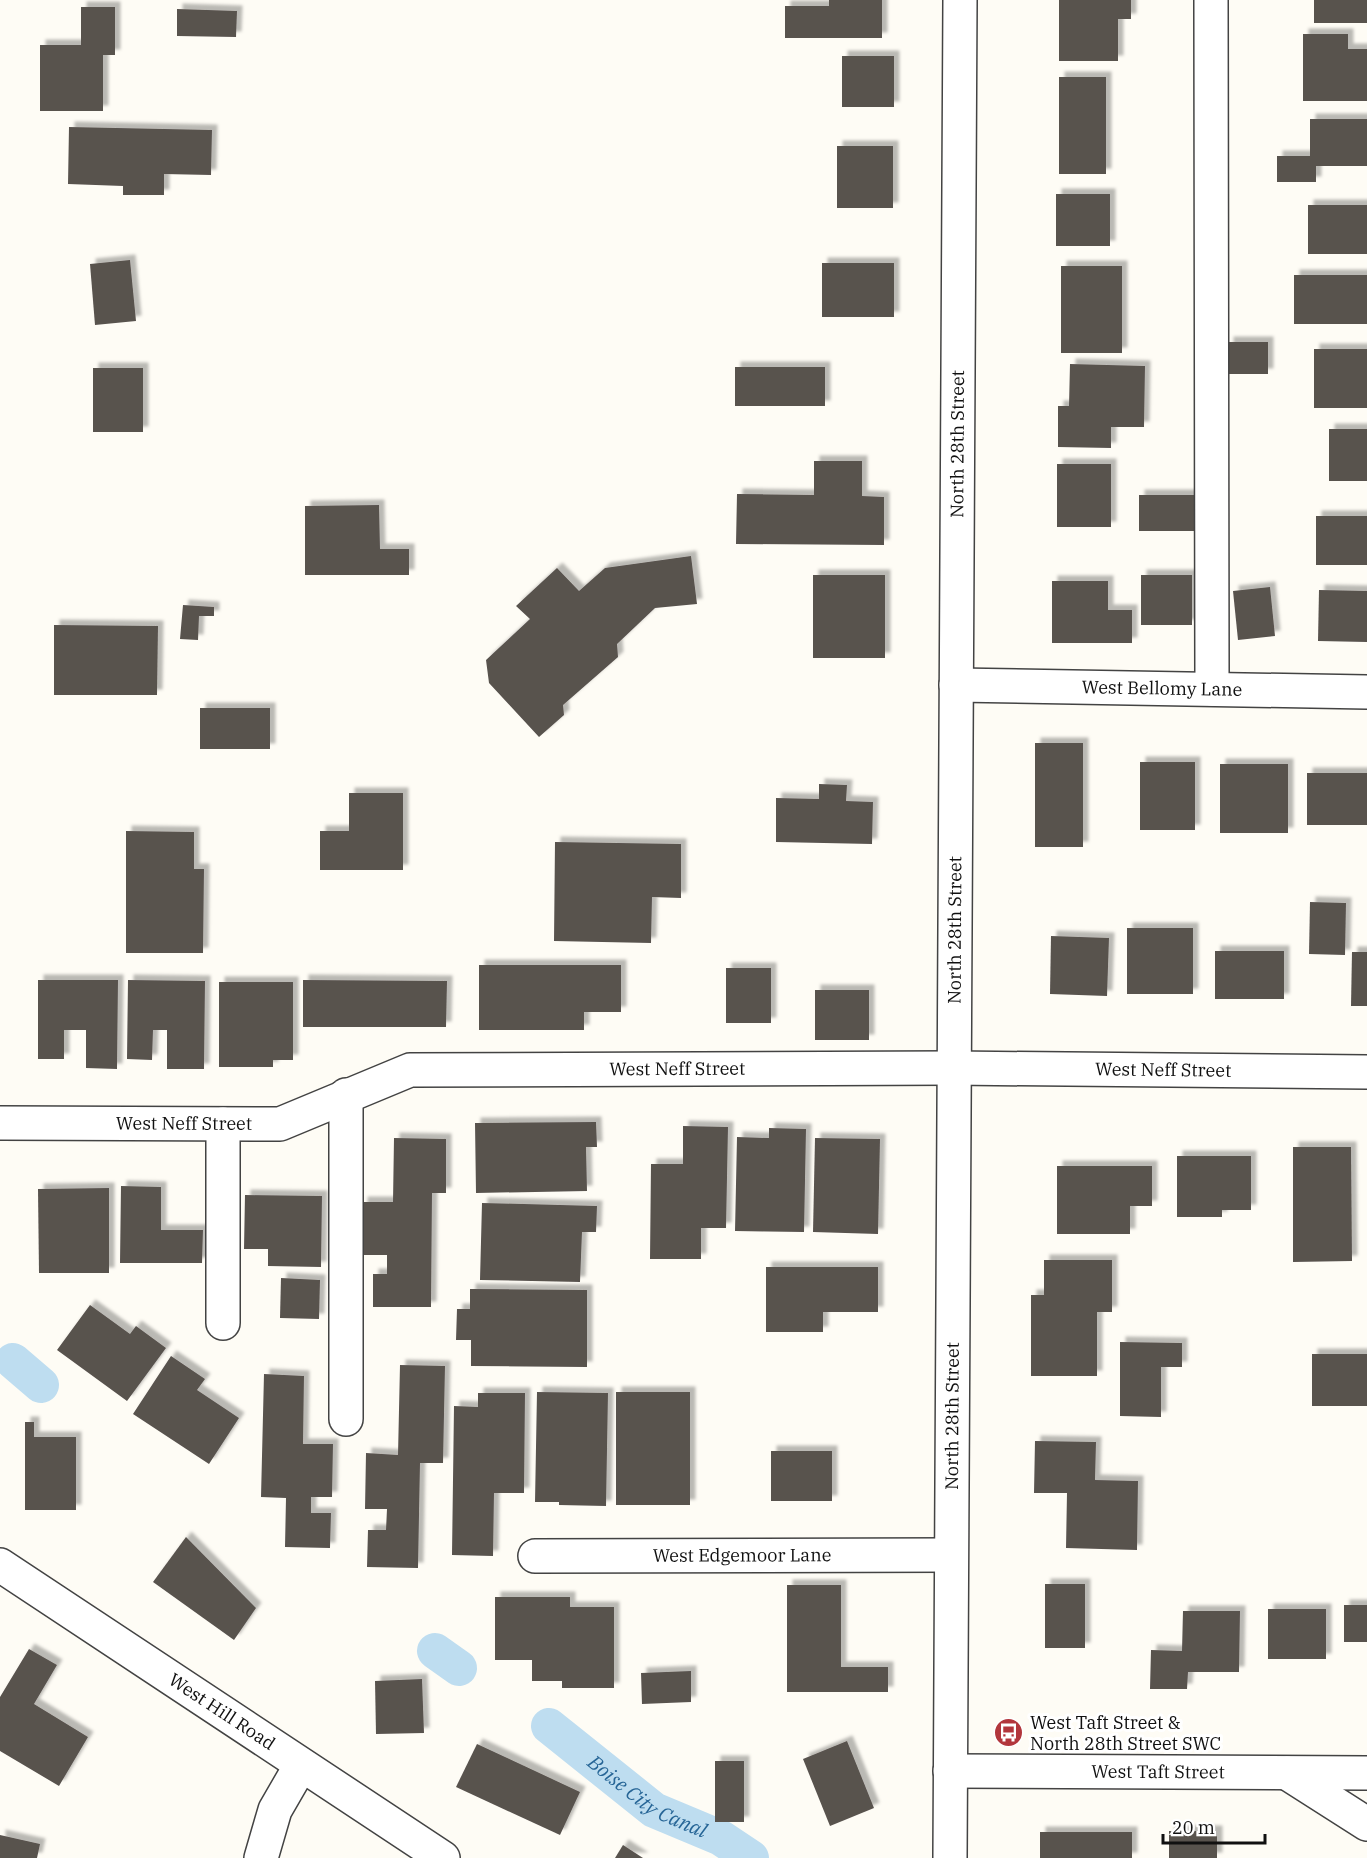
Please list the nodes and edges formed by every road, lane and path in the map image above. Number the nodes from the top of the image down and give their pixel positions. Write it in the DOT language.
graph roads {
  1 [pos="960,0"];
  2 [pos="1211,0"];
  3 [pos="956,685"];
  4 [pos="1212,689"];
  5 [pos="1367,692"];
  6 [pos="953,1068"];
  7 [pos="1367,1072"];
  8 [pos="346,1095"];
  9 [pos="0,1123"];
  10 [pos="223,1124"];
  11 [pos="223,1323"];
  12 [pos="345,1419"];
  13 [pos="951,1555"];
  14 [pos="534,1556"];
  15 [pos="0,1565"];
  16 [pos="301,1766"];
  17 [pos="950,1771"];
  18 [pos="1287,1773"];
  19 [pos="1367,1773"];
  20 [pos="1367,1824"];
  21 [pos="261,1858"];
  22 [pos="443,1858"];
  23 [pos="950,1858"];
  1 -- 3 [label="street, North 28th Street"];
  2 -- 4 [label="street"];
  3 -- 4 [label="street, West Bellomy Lane"];
  3 -- 6 [label="street, North 28th Street"];
  4 -- 5 [label="street, West Bellomy Lane"];
  6 -- 7 [label="street, West Neff Street"];
  6 -- 8 [label="street, West Neff Street"];
  6 -- 13 [label="street, North 28th Street"];
  8 -- 10 [label="street, West Neff Street"];
  8 -- 12 [label="street"];
  9 -- 10 [label="street, West Neff Street"];
  10 -- 11 [label="street"];
  13 -- 14 [label="street, West Edgemoor Lane"];
  13 -- 17 [label="street, North 28th Street"];
  15 -- 16 [label="street, West Hill Road"];
  16 -- 21 [label="street"];
  16 -- 22 [label="street, West Hill Road"];
  17 -- 18 [label="street, West Taft Street"];
  17 -- 23 [label="street, North 28th Street"];
  18 -- 19 [label="street, West Taft Street"];
  18 -- 20 [label="street"];
}
